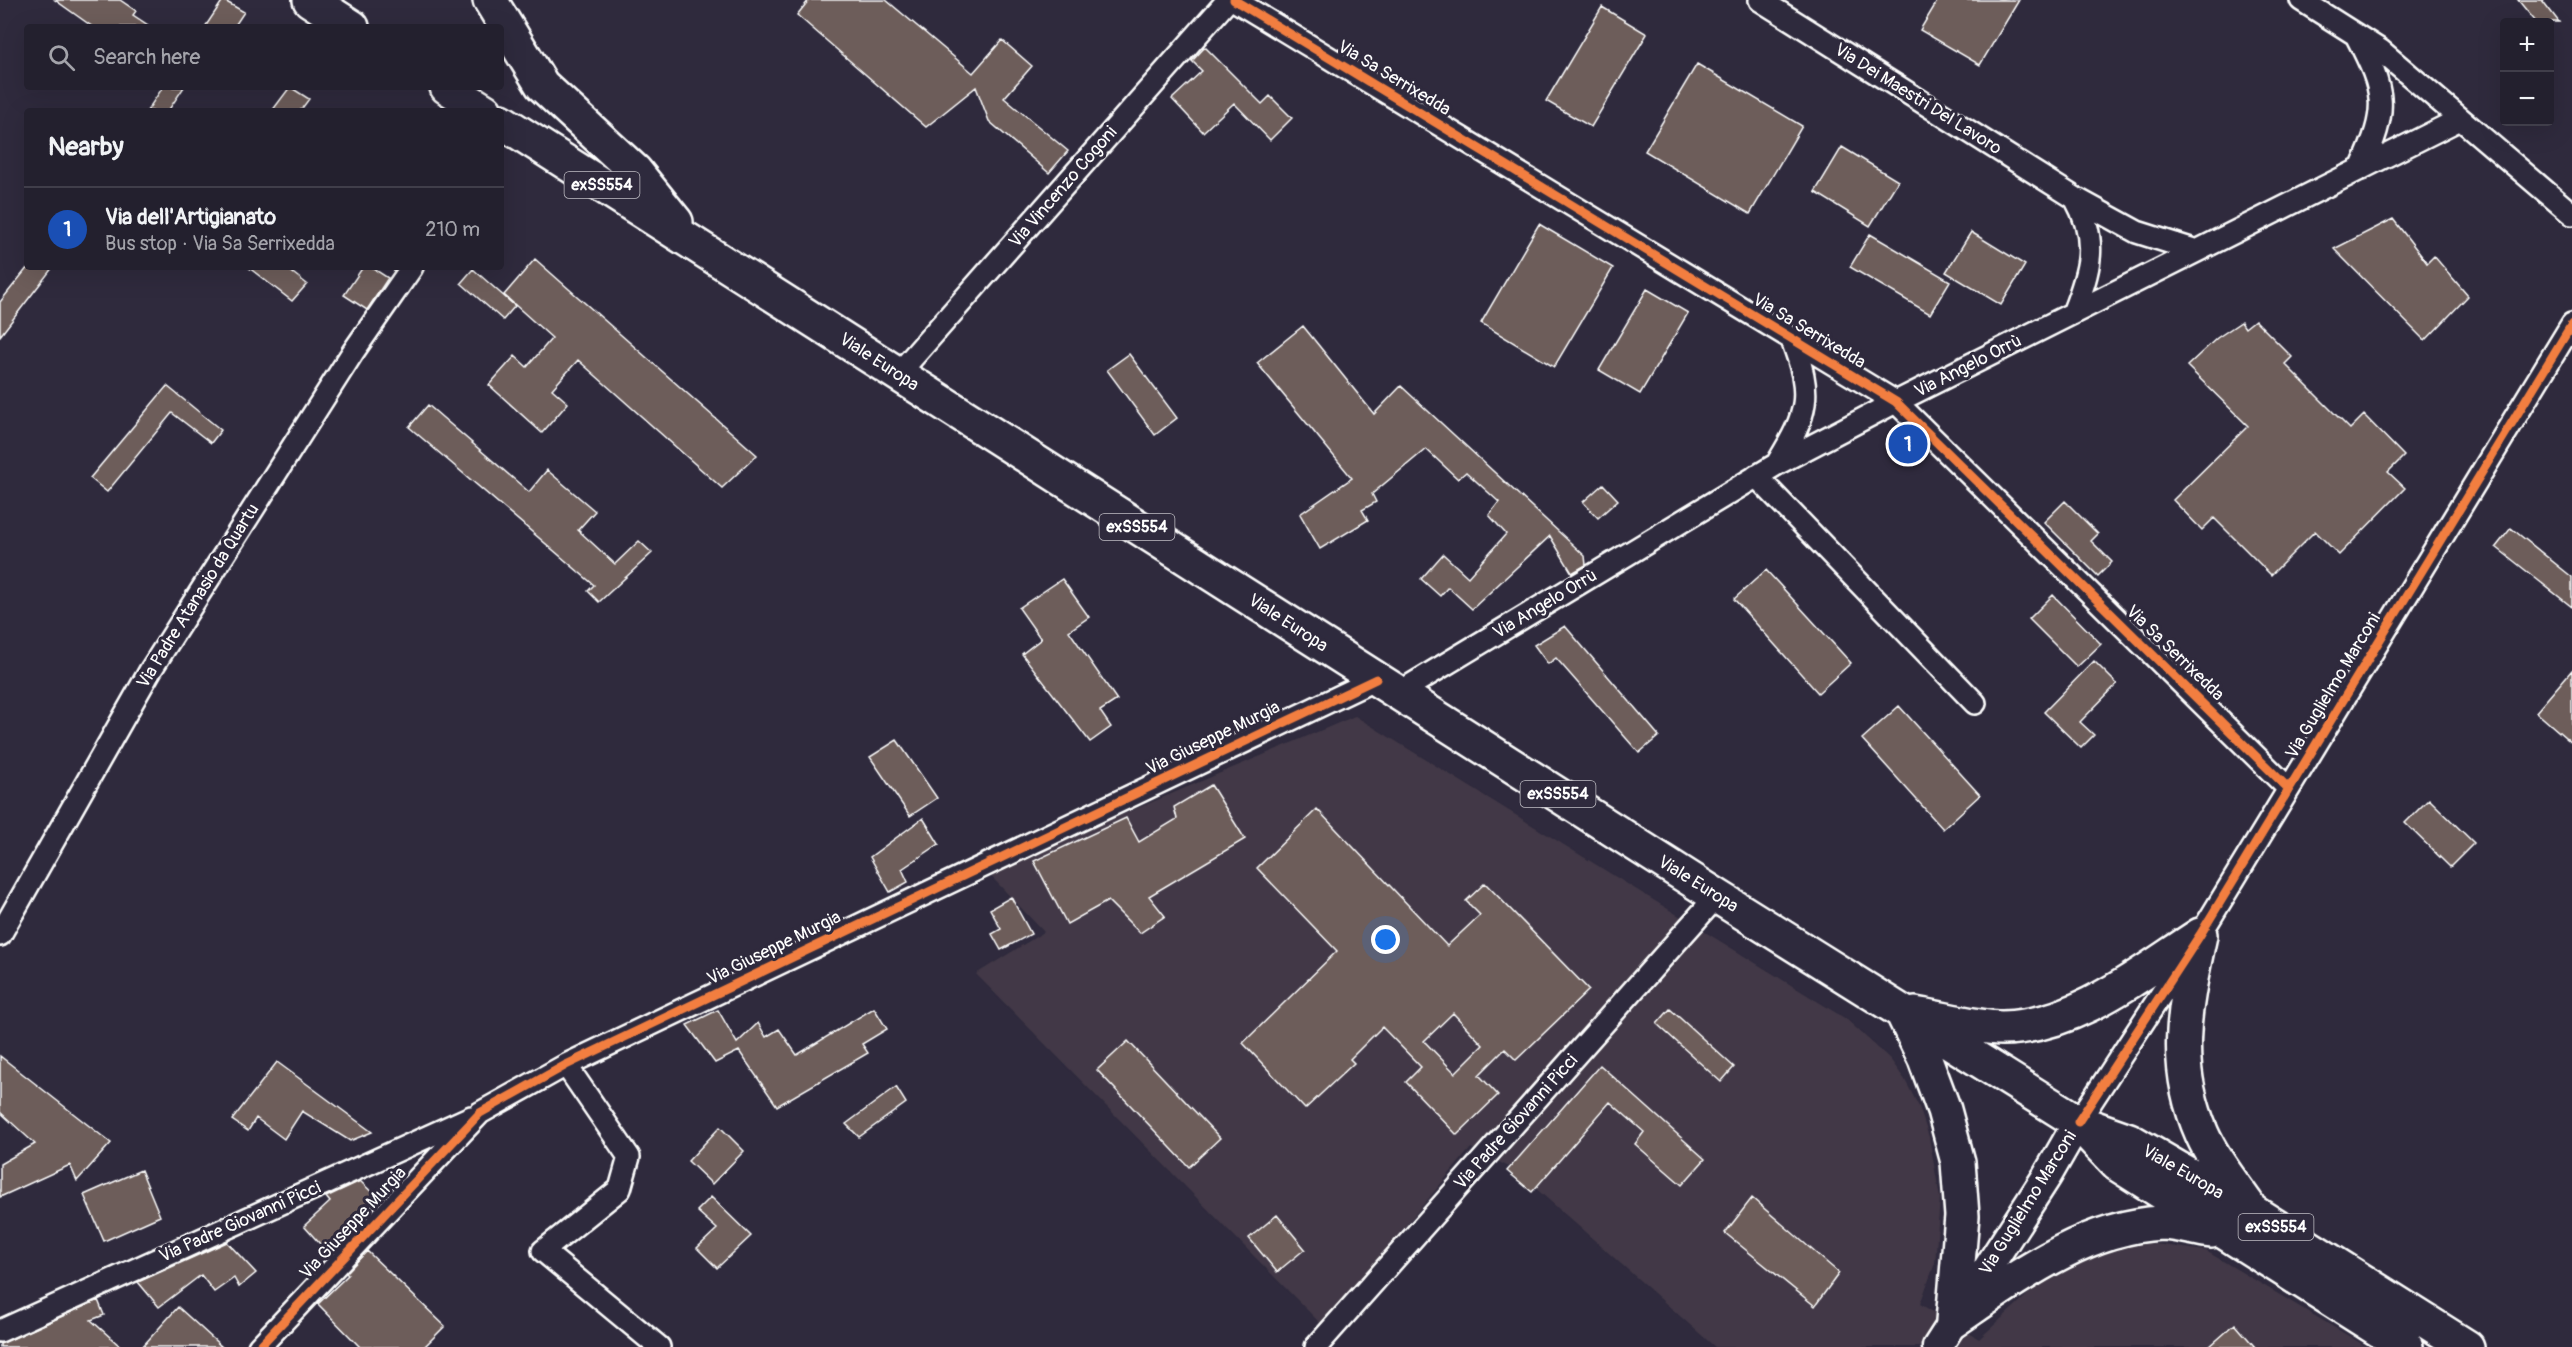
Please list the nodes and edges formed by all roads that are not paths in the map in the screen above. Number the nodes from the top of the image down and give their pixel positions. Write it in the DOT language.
graph roads {
  1 [pos="310,0"];
  2 [pos="490,0"];
  3 [pos="1228,0"];
  4 [pos="1234,0"];
  5 [pos="1760,0"];
  6 [pos="2301,0"];
  7 [pos="347,24"];
  8 [pos="2356,34"];
  9 [pos="451,90"];
  10 [pos="476,108"];
  11 [pos="2460,119"];
  12 [pos="504,128"];
  13 [pos="2361,169"];
  14 [pos="2075,198"];
  15 [pos="2572,214"];
  16 [pos="694,244"];
  17 [pos="2197,251"];
  18 [pos="410,270"];
  19 [pos="2073,313"];
  20 [pos="2572,324"];
  21 [pos="1792,340"];
  22 [pos="898,374"];
  23 [pos="1896,402"];
  24 [pos="1777,464"];
  25 [pos="1756,476"];
  26 [pos="1387,686"];
  27 [pos="1975,703"];
  28 [pos="2289,789"];
  29 [pos="1717,896"];
  30 [pos="0,935"];
  31 [pos="2200,935"];
  32 [pos="1902,1012"];
  33 [pos="566,1065"];
  34 [pos="480,1113"];
  35 [pos="2078,1122"];
  36 [pos="2253,1212"];
  37 [pos="2226,1234"];
  38 [pos="0,1331"];
  39 [pos="1945,1334"];
  40 [pos="260,1347"];
  41 [pos="659,1347"];
  42 [pos="1316,1347"];
  43 [pos="2406,1347"];
  44 [pos="2467,1347"];
  1 -- 7 [label="main road"];
  2 -- 16 [label="main road"];
  3 -- 22 [label="street, Via Vincenzo Cogoni"];
  4 -- 21 [label="street, Via Sa Serrixedda"];
  5 -- 14 [label="street, Via Dei Maestri Del Lavoro"];
  6 -- 8 [label="street"];
  8 -- 11 [label="street"];
  8 -- 13 [label="street"];
  9 -- 10 [label="main road, Viale Europa / exSS554"];
  11 -- 13 [label="street, Via Angelo Orrù"];
  11 -- 15 [label="street"];
  12 -- 16 [label="main road, Viale Europa / exSS554"];
  13 -- 17 [label="street, Via Angelo Orrù"];
  14 -- 17 [label="street, Via Dei Maestri Del Lavoro"];
  14 -- 19 [label="street"];
  16 -- 22 [label="main road, Viale Europa / exSS554"];
  17 -- 19 [label="street, Via Angelo Orrù"];
  18 -- 30 [label="street, Via Padre Atanasio da Quartu"];
  19 -- 23 [label="street, Via Angelo Orrù"];
  20 -- 28 [label="street, Via Guglielmo Marconi"];
  21 -- 23 [label="street, Via Sa Serrixedda"];
  21 -- 24 [label="street"];
  22 -- 26 [label="main road, Viale Europa / exSS554"];
  23 -- 24 [label="street, Via Angelo Orrù"];
  23 -- 28 [label="street, Via Sa Serrixedda"];
  24 -- 25 [label="street, Via Angelo Orrù"];
  25 -- 26 [label="street, Via Angelo Orrù"];
  25 -- 27 [label="street"];
  26 -- 29 [label="main road, Viale Europa / exSS554"];
  26 -- 33 [label="street, Via Giuseppe Murgia"];
  28 -- 31 [label="street, Via Guglielmo Marconi"];
  29 -- 32 [label="main road, Viale Europa / exSS554"];
  29 -- 42 [label="street, Via Padre Giovanni Picci"];
  31 -- 32 [label="main road"];
  31 -- 35 [label="street, Via Guglielmo Marconi"];
  31 -- 36 [label="main road"];
  32 -- 35 [label="main road, Viale Europa / exSS554"];
  32 -- 39 [label="main road"];
  33 -- 34 [label="street, Via Giuseppe Murgia"];
  33 -- 41 [label="street"];
  34 -- 38 [label="street, Via Padre Giovanni Picci"];
  34 -- 40 [label="street, Via Giuseppe Murgia"];
  35 -- 36 [label="main road, Viale Europa / exSS554"];
  35 -- 37 [label="main road, Viale Europa / exSS554"];
  35 -- 39 [label="main road, Via Guglielmo Marconi"];
  36 -- 44 [label="main road, Viale Europa / exSS554"];
  37 -- 39 [label="main road"];
  37 -- 43 [label="main road, Viale Europa / exSS554"];
}
